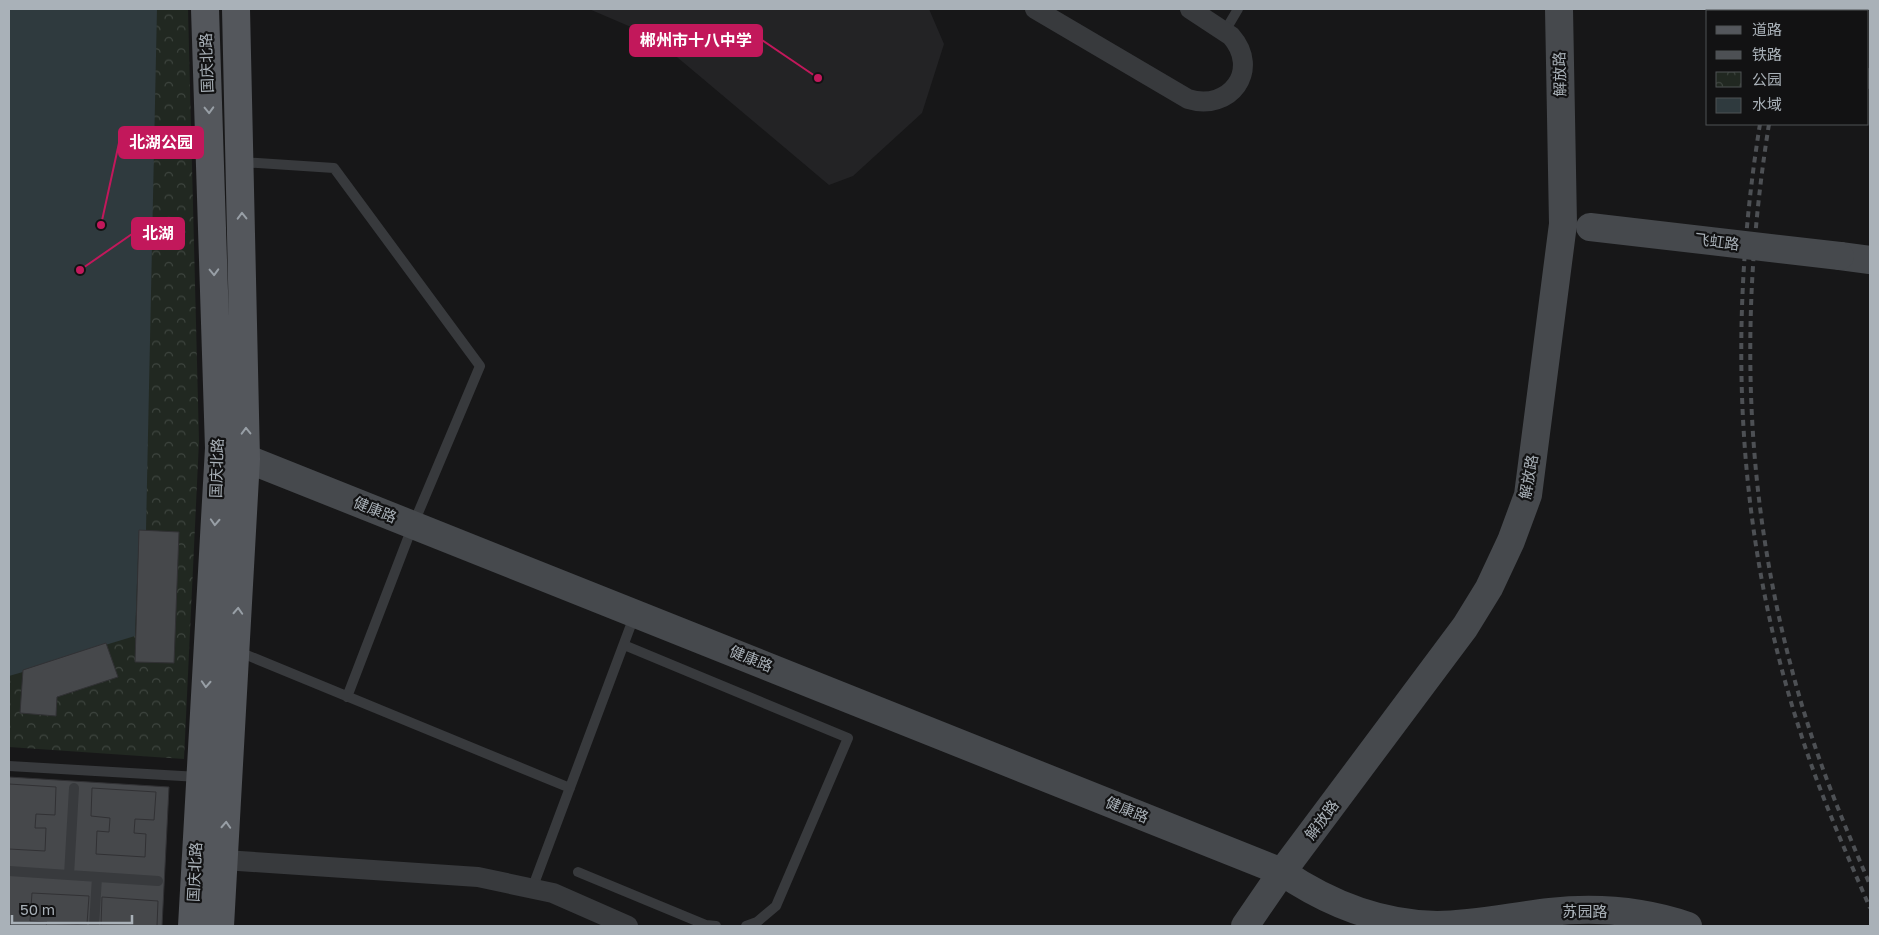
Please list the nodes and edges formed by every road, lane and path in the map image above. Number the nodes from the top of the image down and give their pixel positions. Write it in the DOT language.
graph roads {
  1 [pos="205,9"];
  2 [pos="236,9"];
  3 [pos="1035,9"];
  4 [pos="1190,9"];
  5 [pos="1238,9"];
  6 [pos="1559,9"];
  7 [pos="1225,31"];
  8 [pos="241,162"];
  9 [pos="1563,224"];
  10 [pos="1870,260"];
  11 [pos="219,448"];
  12 [pos="246,458"];
  13 [pos="413,525"];
  14 [pos="635,613"];
  15 [pos="624,645"];
  16 [pos="236,650"];
  17 [pos="347,697"];
  18 [pos="9,766"];
  19 [pos="200,778"];
  20 [pos="74,788"];
  21 [pos="570,788"];
  22 [pos="224,860"];
  23 [pos="9,871"];
  24 [pos="578,872"];
  25 [pos="1282,872"];
  26 [pos="69,875"];
  27 [pos="97,877"];
  28 [pos="158,880"];
  29 [pos="532,889"];
  30 [pos="94,926"];
  31 [pos="192,926"];
  32 [pos="220,926"];
  33 [pos="628,926"];
  34 [pos="716,926"];
  35 [pos="746,926"];
  36 [pos="1245,926"];
  37 [pos="1688,926"];
  1 -- 11 [label="main road, 国庆北路, one-way"];
  2 -- 8 [label="main road, 国庆北路"];
  3 -- 7 [label="street"];
  4 -- 7 [label="street"];
  5 -- 7 [label="lane"];
  6 -- 9 [label="street, 解放路"];
  12 -- 8 [label="main road, 国庆北路, one-way"];
  8 -- 13 [label="lane"];
  9 -- 10 [label="street, 飞虹路, bridge"];
  9 -- 25 [label="street, 解放路"];
  11 -- 12 [label="street, 健康路"];
  11 -- 19 [label="main road, 国庆北路, one-way"];
  12 -- 13 [label="street, 健康路"];
  16 -- 12 [label="main road, 国庆北路, one-way"];
  13 -- 14 [label="street, 健康路"];
  13 -- 17 [label="lane"];
  14 -- 15 [label="lane"];
  14 -- 25 [label="street, 健康路"];
  15 -- 21 [label="lane"];
  15 -- 35 [label="lane"];
  16 -- 17 [label="lane"];
  22 -- 16 [label="main road, 国庆北路, one-way"];
  17 -- 21 [label="lane"];
  18 -- 19 [label="lane"];
  19 -- 31 [label="main road, 国庆北路"];
  20 -- 26 [label="lane"];
  21 -- 29 [label="lane"];
  22 -- 29 [label="street"];
  22 -- 32 [label="main road, 国庆北路"];
  23 -- 26 [label="lane"];
  24 -- 34 [label="lane"];
  25 -- 36 [label="street, 解放路"];
  25 -- 37 [label="street, 苏园路"];
  26 -- 27 [label="lane"];
  27 -- 28 [label="lane"];
  27 -- 30 [label="lane"];
  29 -- 33 [label="street"];
}
